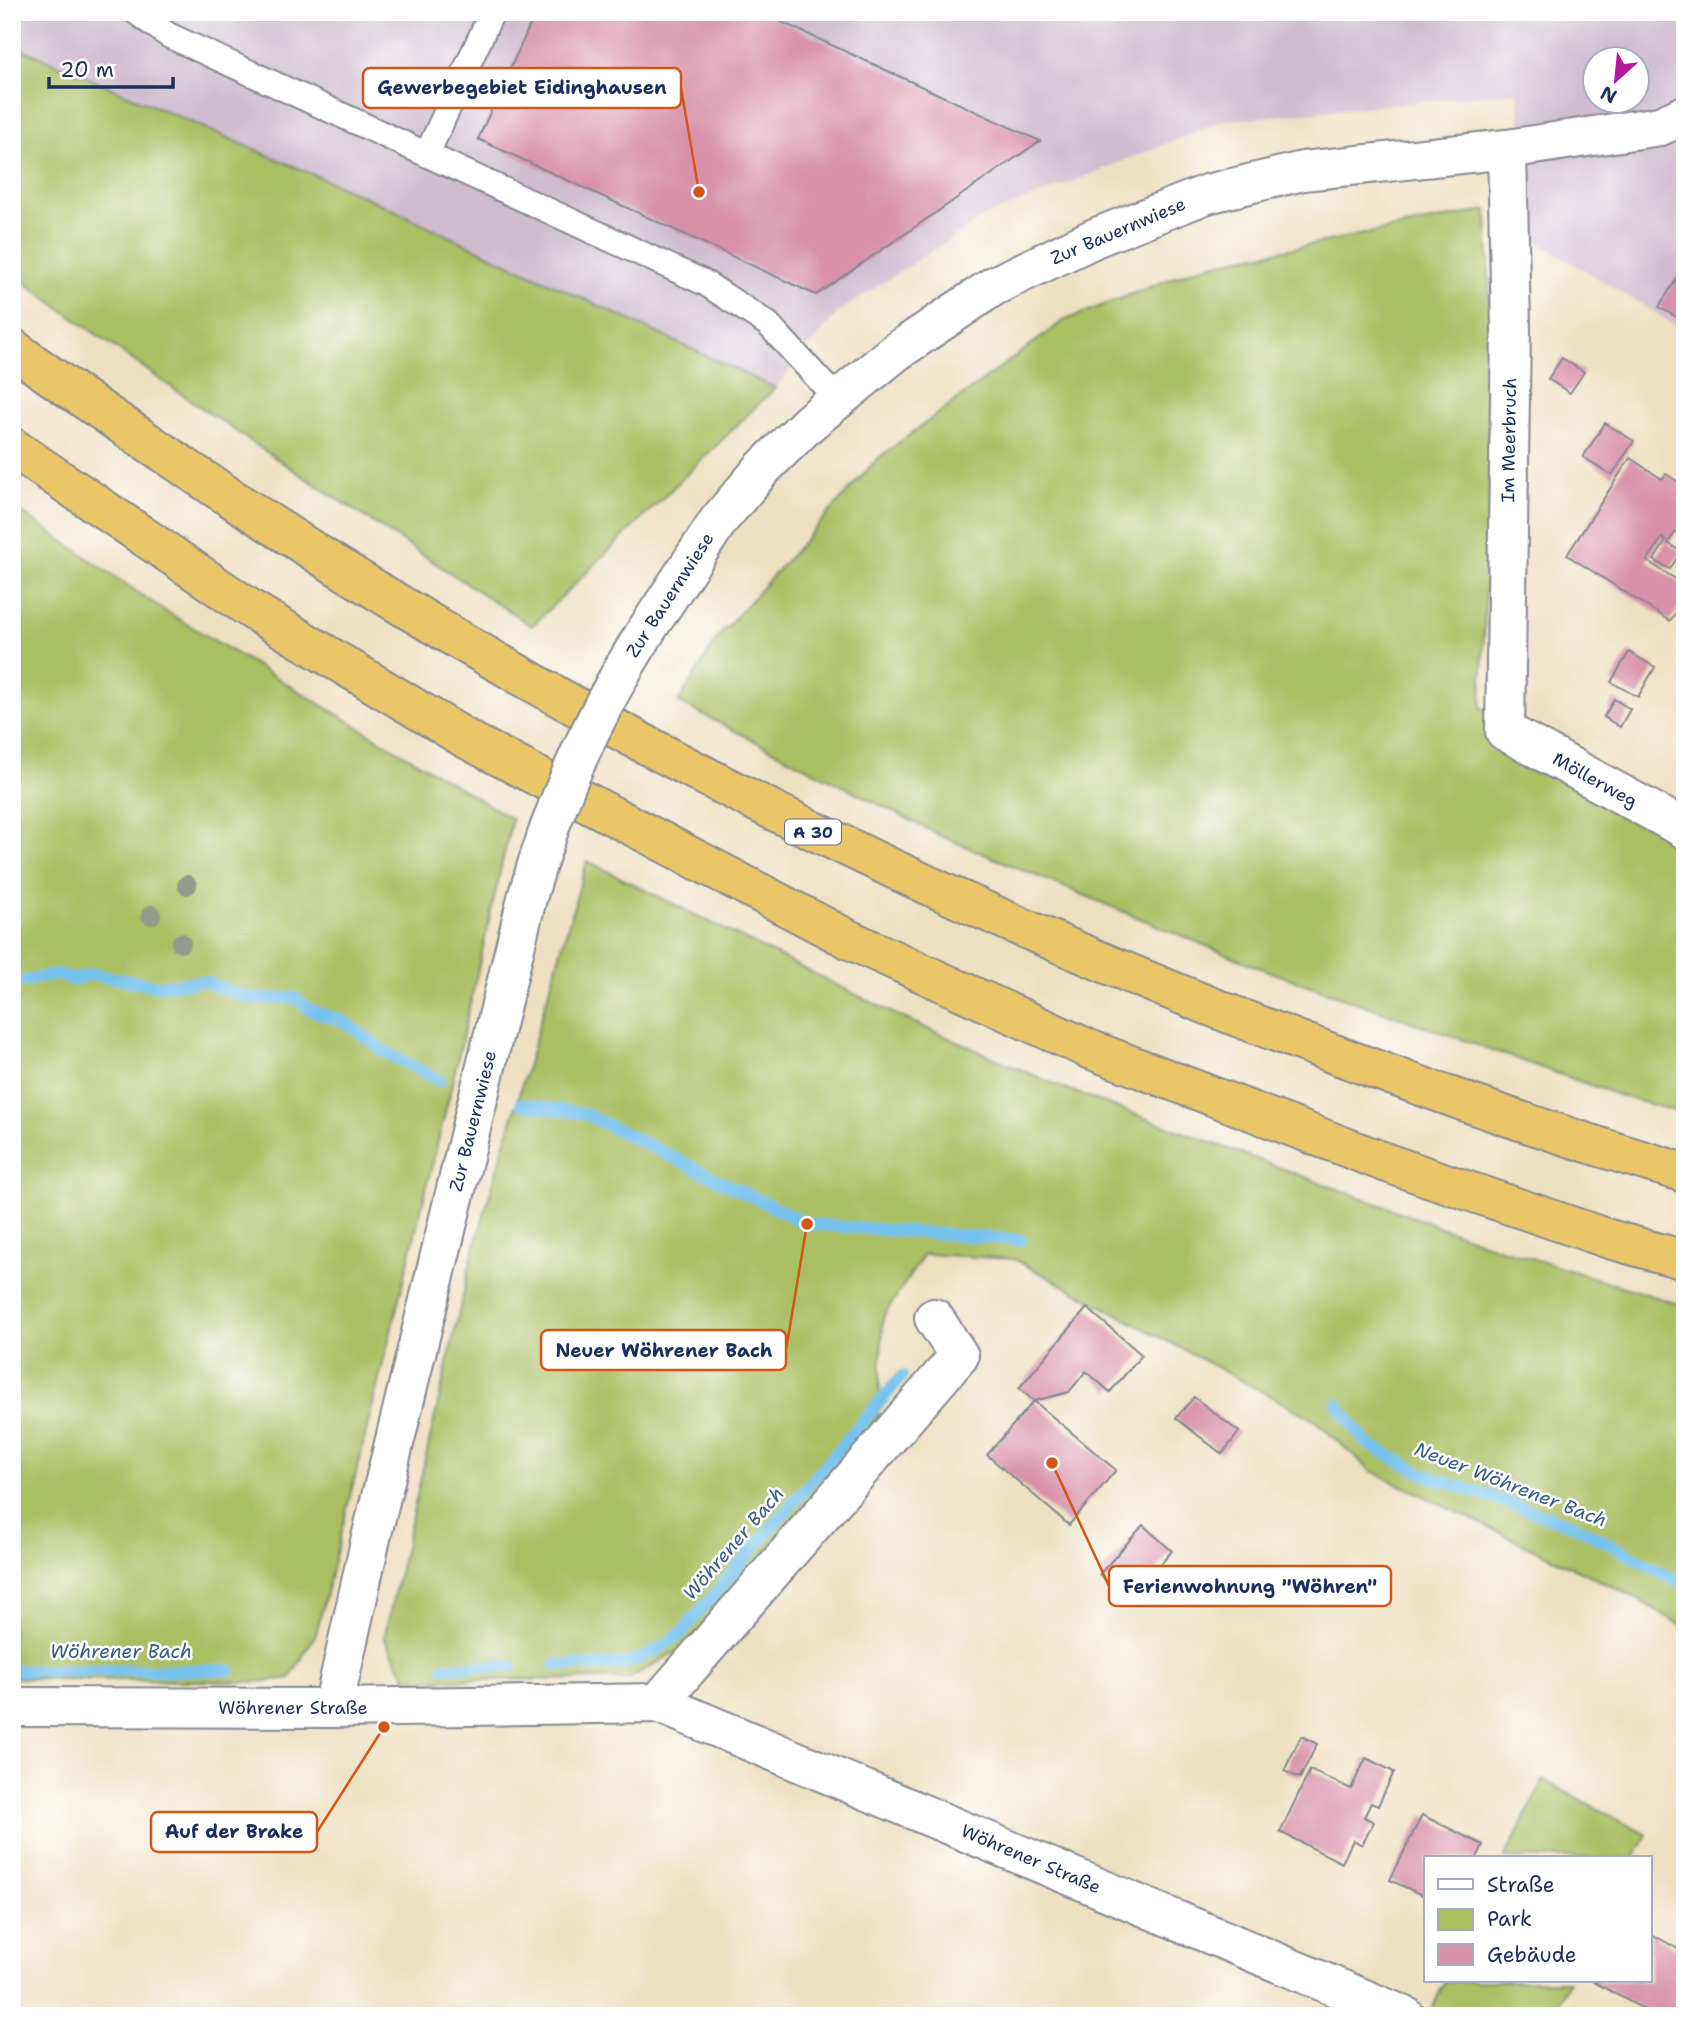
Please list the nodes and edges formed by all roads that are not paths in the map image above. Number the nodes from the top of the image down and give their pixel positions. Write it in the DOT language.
graph roads {
  1 [pos="135,12"];
  2 [pos="492,12"];
  3 [pos="1685,115"];
  4 [pos="1507,149"];
  5 [pos="426,154"];
  6 [pos="12,348"];
  7 [pos="837,399"];
  8 [pos="12,447"];
  9 [pos="1505,731"];
  10 [pos="1685,829"];
  11 [pos="1685,1173"];
  12 [pos="1685,1261"];
  13 [pos="934,1318"];
  14 [pos="658,1703"];
  15 [pos="12,1707"];
  16 [pos="333,1708"];
  17 [pos="1405,2016"];
  1 -- 5 [label="lane"];
  2 -- 5 [label="lane"];
  3 -- 4 [label="street, Zur Bauernwiese"];
  4 -- 7 [label="street, Zur Bauernwiese"];
  4 -- 9 [label="street, Im Meerbruch"];
  5 -- 7 [label="lane"];
  6 -- 11 [label="highway, A 30"];
  7 -- 16 [label="street, Zur Bauernwiese, bridge"];
  8 -- 12 [label="highway"];
  9 -- 10 [label="street, Möllerweg"];
  13 -- 14 [label="street"];
  14 -- 16 [label="street, Wöhrener Straße"];
  14 -- 17 [label="street, Wöhrener Straße"];
  15 -- 16 [label="street, Wöhrener Straße"];
}
